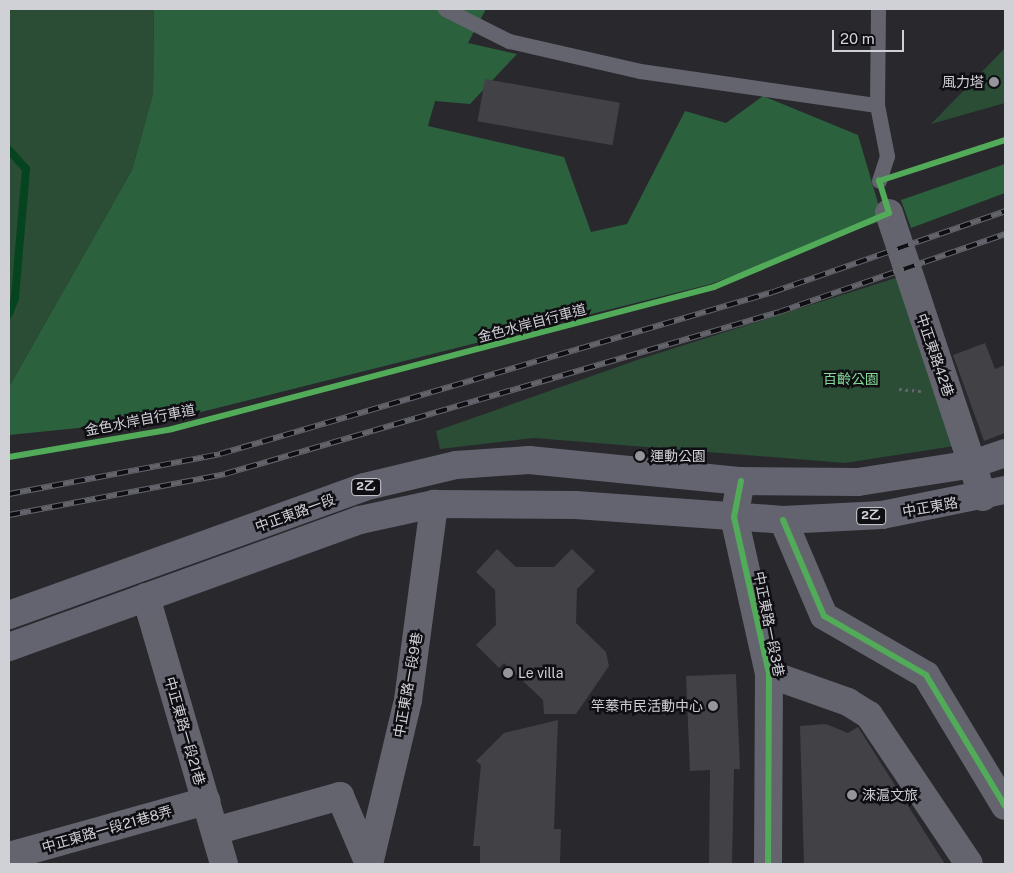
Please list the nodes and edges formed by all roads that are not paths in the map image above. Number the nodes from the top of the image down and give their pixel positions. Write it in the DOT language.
graph roads {
  1 [pos="446,9"];
  2 [pos="878,9"];
  3 [pos="877,104"];
  4 [pos="879,181"];
  5 [pos="889,213"];
  6 [pos="1005,453"];
  7 [pos="973,464"];
  8 [pos="741,481"];
  9 [pos="994,493"];
  10 [pos="434,504"];
  11 [pos="734,517"];
  12 [pos="783,520"];
  13 [pos="146,597"];
  14 [pos="9,615"];
  15 [pos="9,647"];
  16 [pos="769,674"];
  17 [pos="206,801"];
  18 [pos="1005,806"];
  19 [pos="215,831"];
  20 [pos="9,856"];
  21 [pos="224,864"];
  22 [pos="369,864"];
  23 [pos="768,864"];
  24 [pos="970,864"];
  1 -- 3 [label="lane"];
  2 -- 3 [label="lane"];
  3 -- 4 [label="lane"];
  5 -- 7 [label="street, 中正東路42巷"];
  6 -- 7 [label="main road, 2乙"];
  7 -- 8 [label="main road, 2乙"];
  7 -- 9 [label="street, 中正東路42巷"];
  8 -- 11 [label="street, 中正東路一段3巷"];
  8 -- 14 [label="main road, 中正東路一段 / 2乙"];
  9 -- 12 [label="main road, 中正東路 / 2乙"];
  10 -- 11 [label="main road, 中正東路一段 / 2乙"];
  10 -- 13 [label="main road, 中正東路一段 / 2乙"];
  10 -- 22 [label="street, 中正東路一段9巷"];
  11 -- 12 [label="main road, 中正東路 / 2乙"];
  11 -- 16 [label="street, 中正東路一段3巷"];
  12 -- 18 [label="street"];
  13 -- 15 [label="main road, 中正東路一段 / 2乙"];
  13 -- 17 [label="street, 中正東路一段21巷"];
  16 -- 23 [label="street, 中正東路一段3巷"];
  16 -- 24 [label="street, 中正東路一段3巷"];
  17 -- 19 [label="street, 中正東路一段21巷"];
  17 -- 20 [label="street, 中正東路一段21巷8弄"];
  19 -- 21 [label="street, 中正東路一段21巷"];
  19 -- 22 [label="street"];
}
